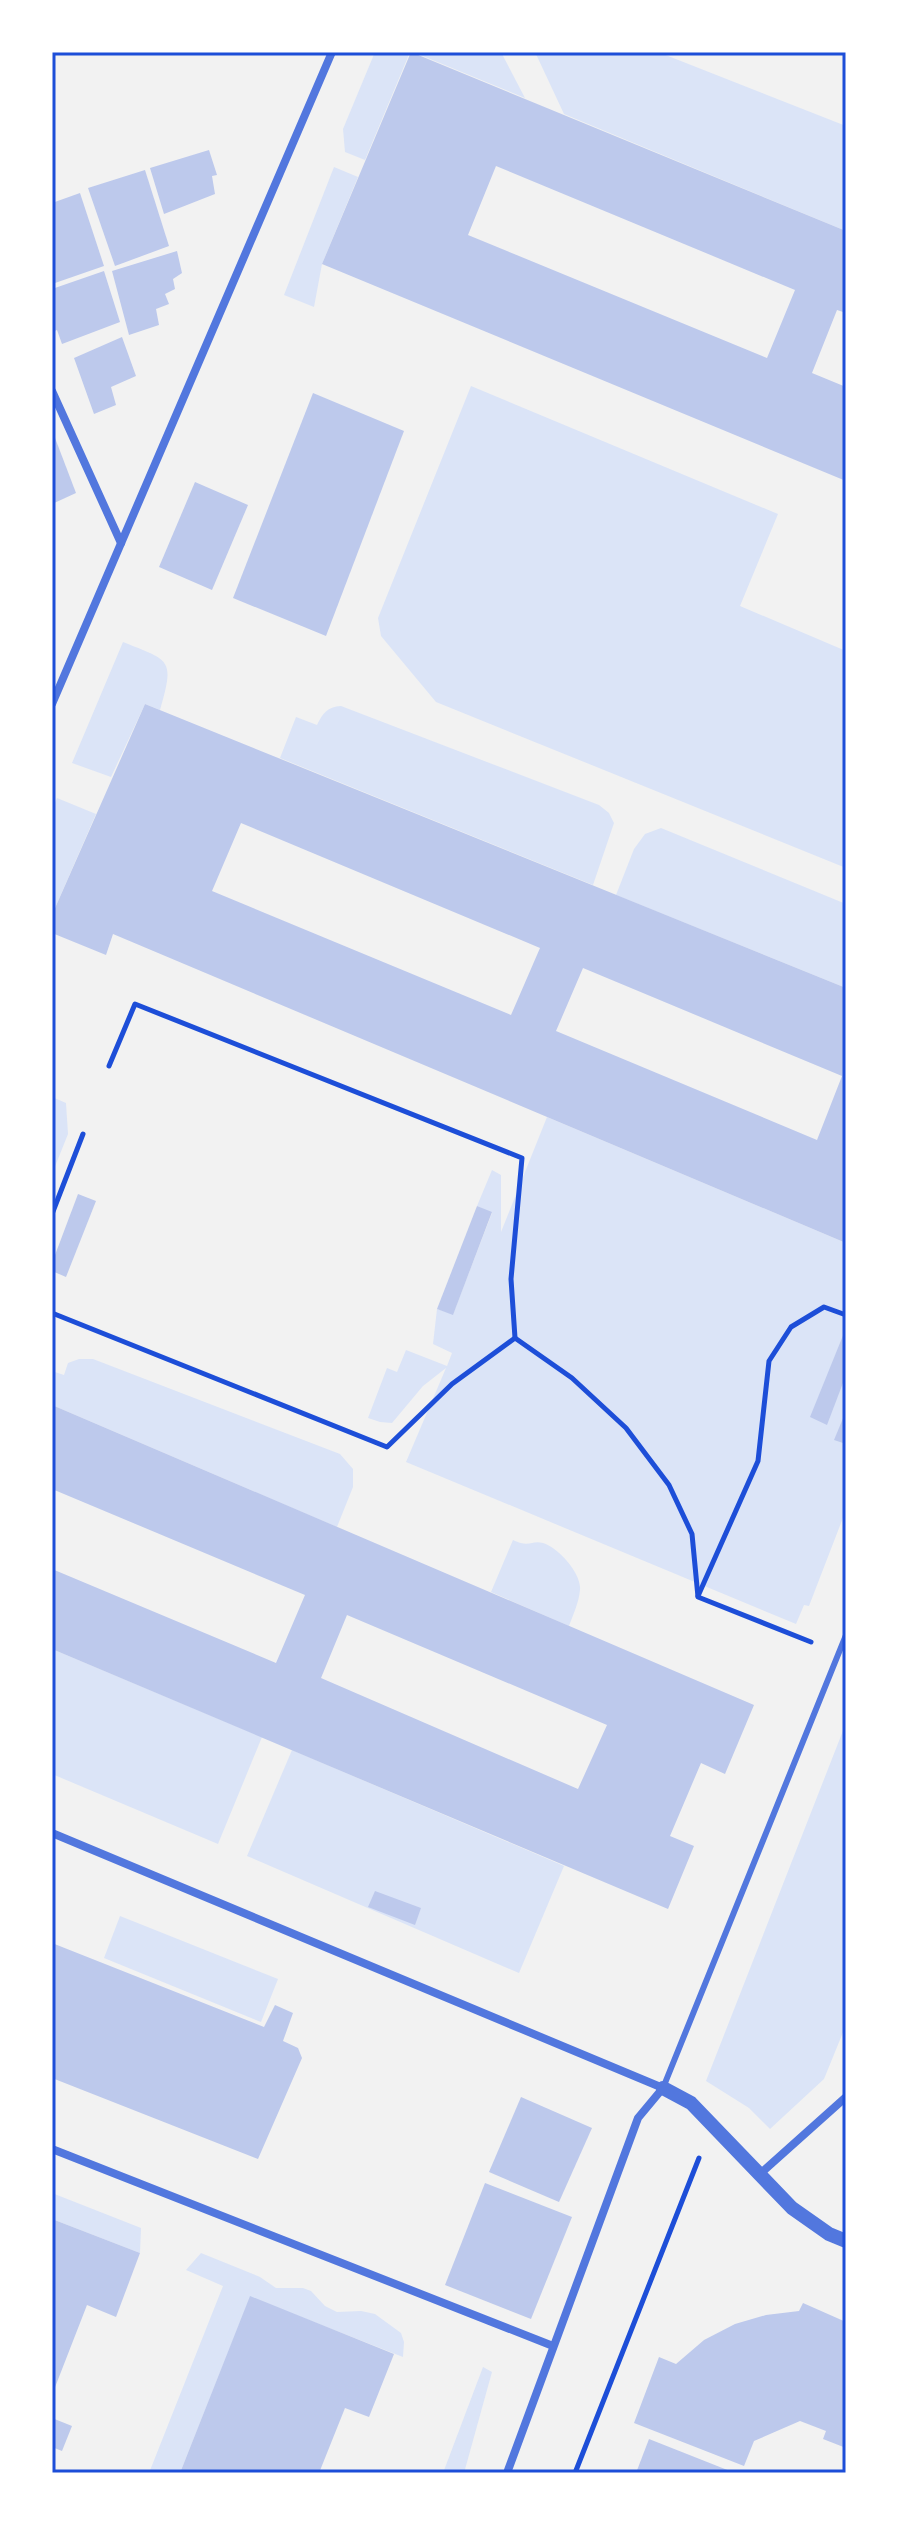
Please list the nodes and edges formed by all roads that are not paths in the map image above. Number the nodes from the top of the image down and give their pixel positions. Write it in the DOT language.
graph roads {
  1 [pos="332,52"];
  2 [pos="52,391"];
  3 [pos="121,543"];
  4 [pos="52,704"];
  5 [pos="846,1635"];
  6 [pos="52,1833"];
  7 [pos="663,2088"];
  8 [pos="846,2097"];
  9 [pos="52,2149"];
  10 [pos="761,2173"];
  11 [pos="846,2241"];
  12 [pos="553,2346"];
  13 [pos="507,2473"];
  1 -- 3 [label="street"];
  2 -- 3 [label="street"];
  3 -- 4 [label="street"];
  5 -- 7 [label="lane"];
  6 -- 7 [label="street"];
  7 -- 10 [label="street"];
  7 -- 12 [label="street"];
  8 -- 10 [label="street"];
  9 -- 12 [label="street"];
  10 -- 11 [label="street"];
  12 -- 13 [label="street"];
}
